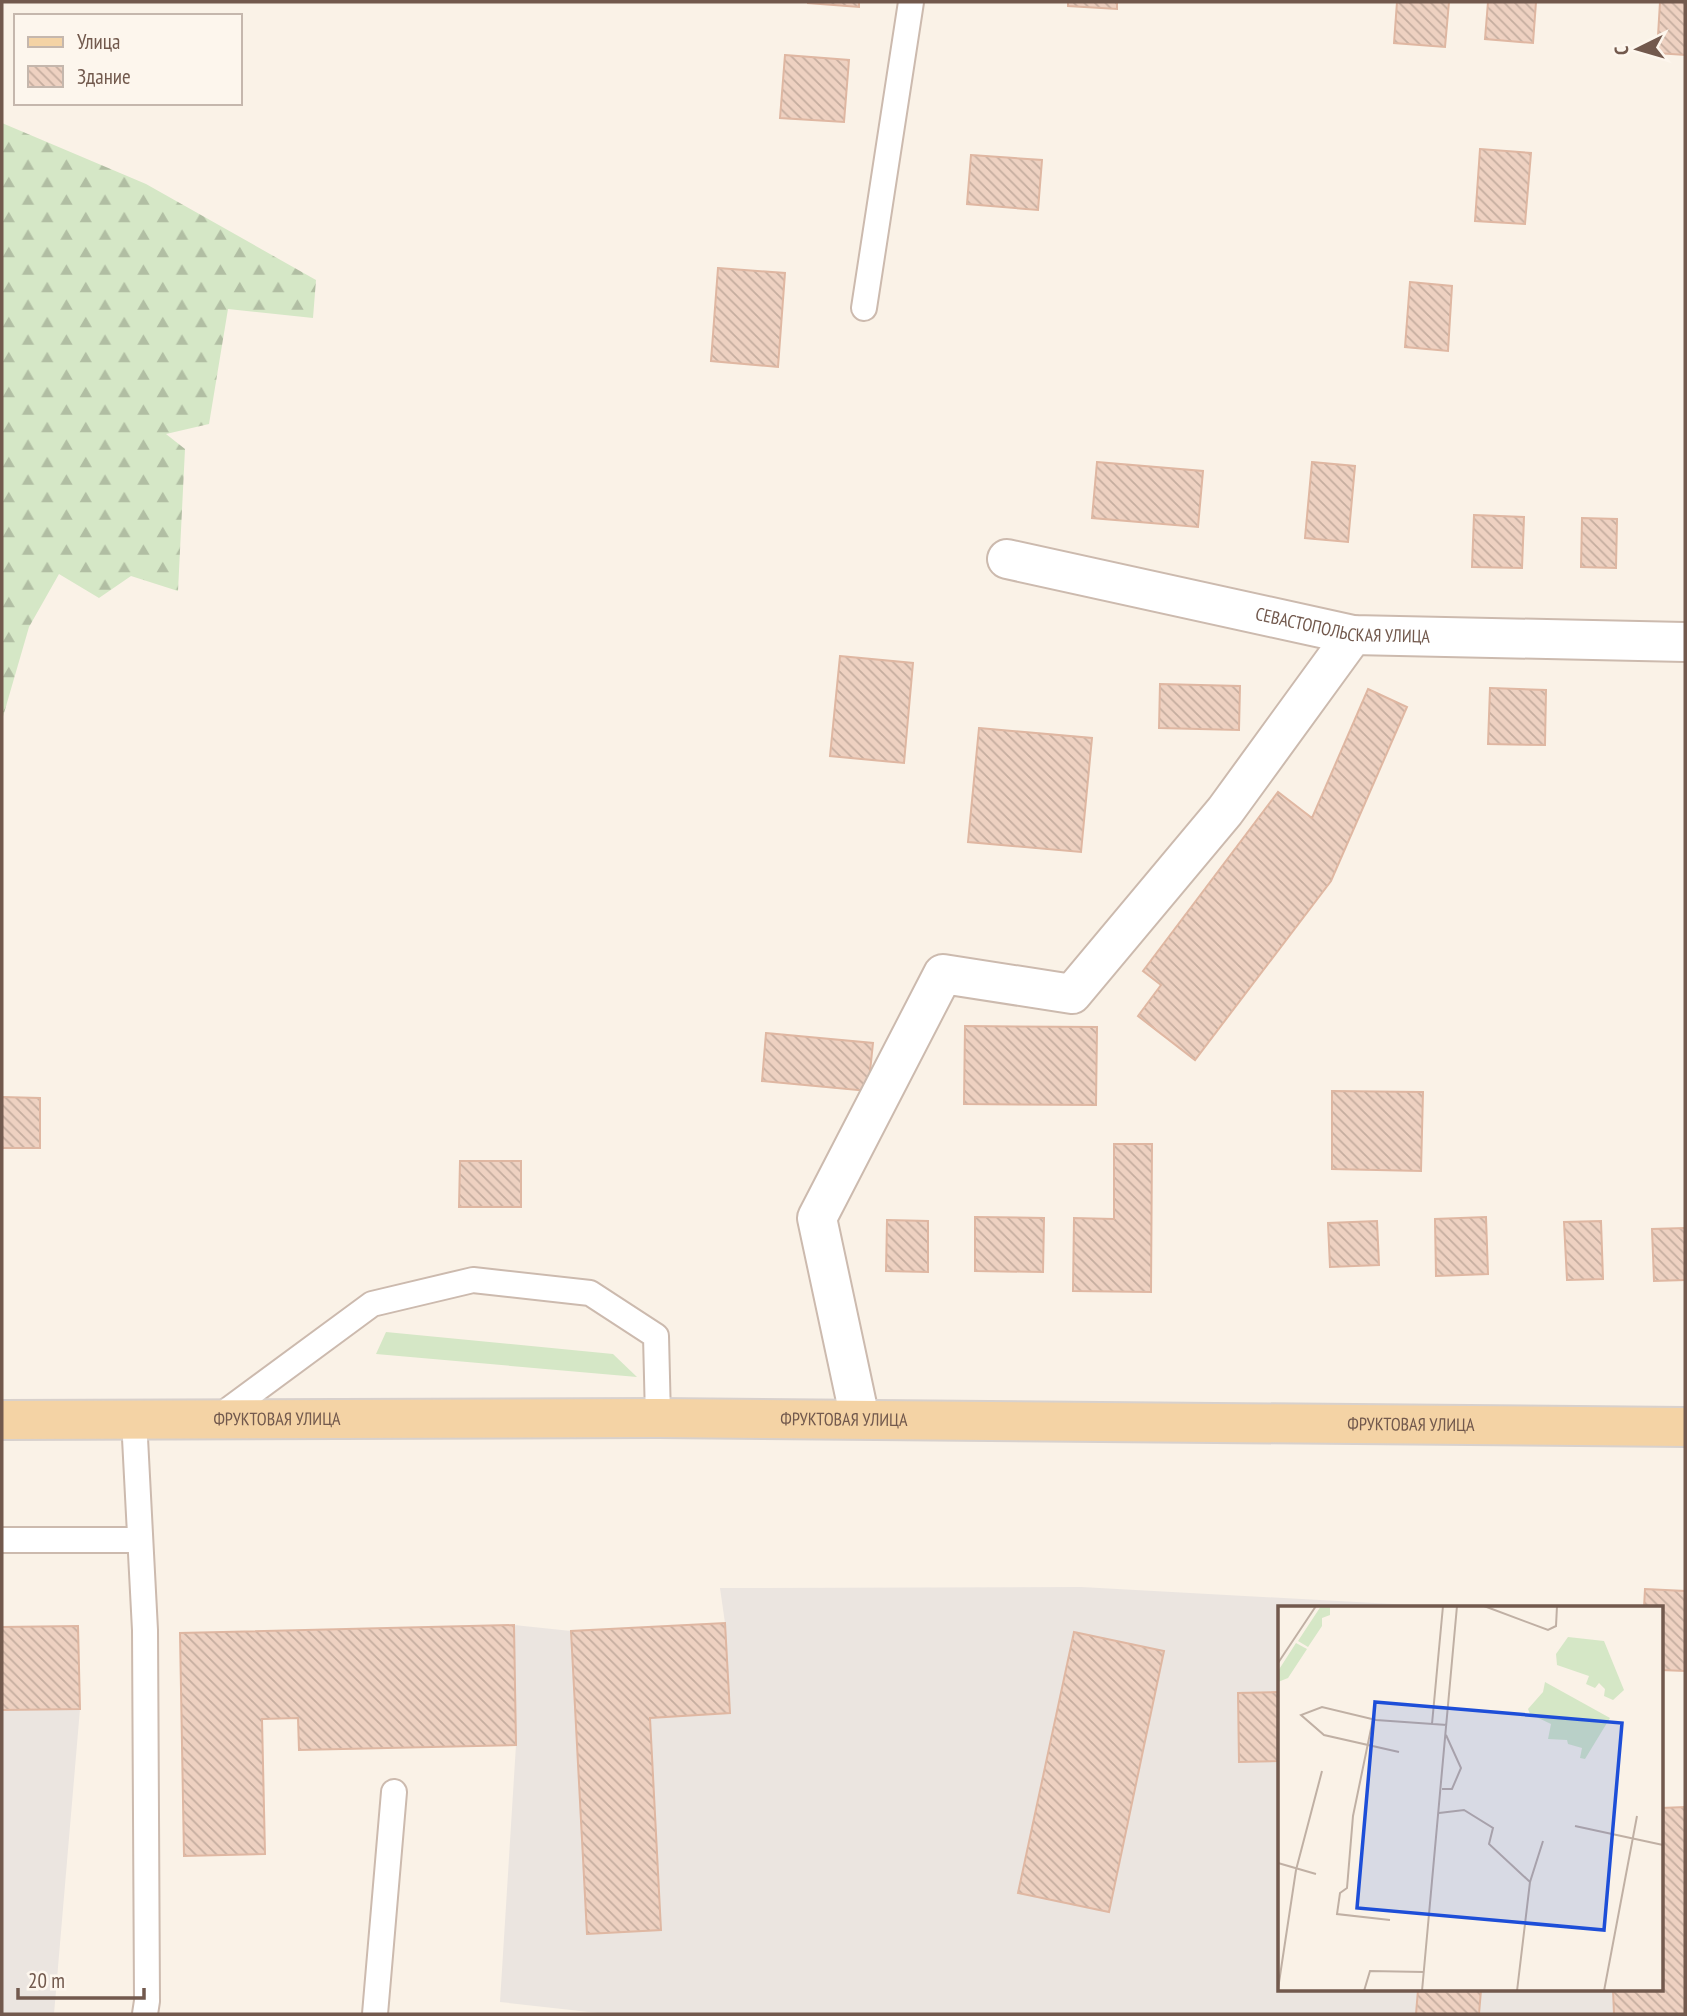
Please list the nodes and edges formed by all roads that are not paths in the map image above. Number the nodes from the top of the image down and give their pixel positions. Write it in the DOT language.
graph roads {
  1 [pos="911,2"];
  2 [pos="864,308"];
  3 [pos="1007,559"];
  4 [pos="1353,635"];
  5 [pos="1685,642"];
  6 [pos="658,1418"];
  7 [pos="134,1419"];
  8 [pos="216,1419"];
  9 [pos="860,1419"];
  10 [pos="2,1420"];
  11 [pos="1685,1427"];
  12 [pos="2,1540"];
  13 [pos="140,1540"];
  14 [pos="394,1792"];
  15 [pos="145,2014"];
  16 [pos="375,2014"];
  1 -- 2 [label="lane"];
  3 -- 4 [label="street, СЕВАСТОПОЛЬСКАЯ УЛИЦА"];
  4 -- 5 [label="street, СЕВАСТОПОЛЬСКАЯ УЛИЦА"];
  4 -- 9 [label="street"];
  6 -- 8 [label="main road, ФРУКТОВАЯ УЛИЦА"];
  6 -- 8 [label="lane"];
  6 -- 9 [label="main road, ФРУКТОВАЯ УЛИЦА"];
  7 -- 8 [label="main road, ФРУКТОВАЯ УЛИЦА"];
  7 -- 10 [label="main road, ФРУКТОВАЯ УЛИЦА"];
  7 -- 13 [label="lane"];
  9 -- 11 [label="main road, ФРУКТОВАЯ УЛИЦА"];
  12 -- 13 [label="lane"];
  13 -- 15 [label="lane"];
  14 -- 16 [label="lane"];
}
